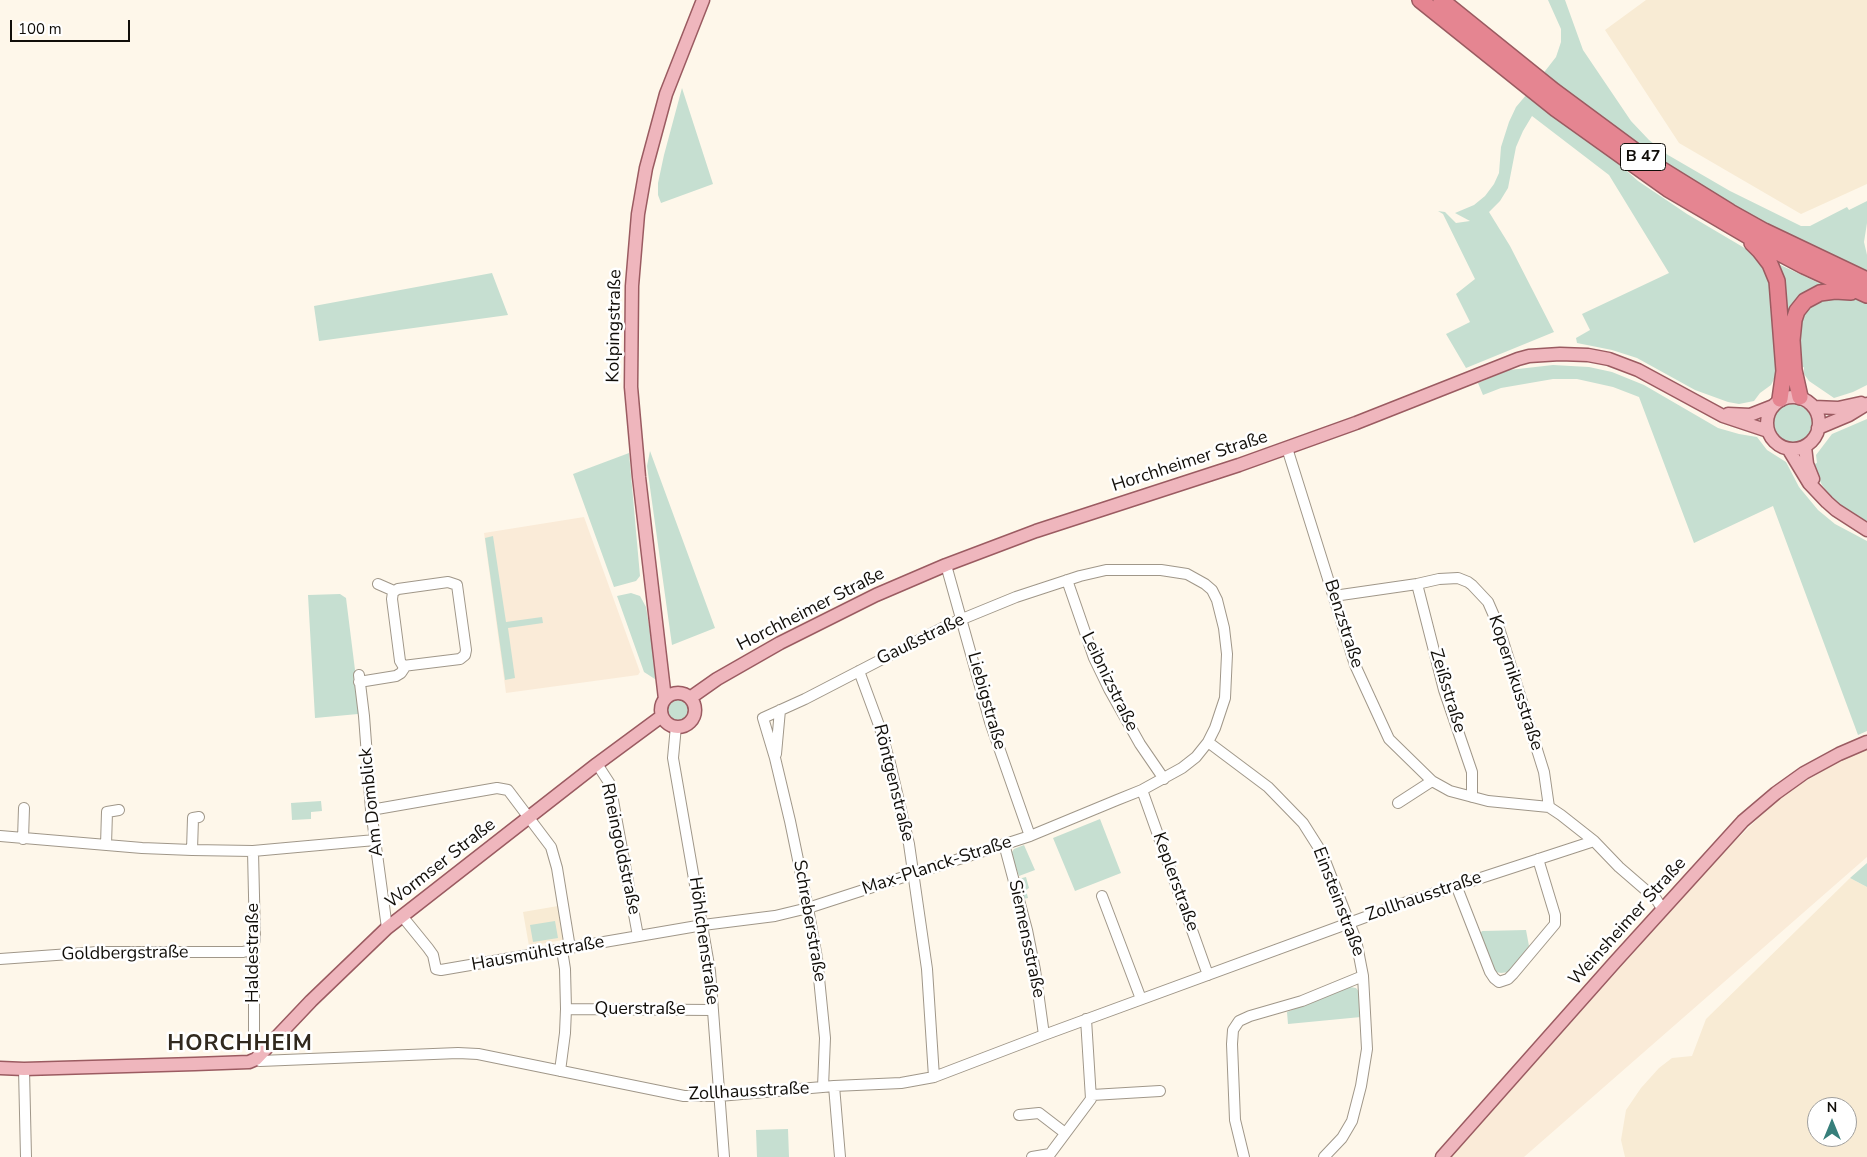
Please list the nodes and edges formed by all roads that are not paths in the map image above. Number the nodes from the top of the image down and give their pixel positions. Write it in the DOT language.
graph roads {
  1 [pos="703,0"];
  2 [pos="1420,0"];
  3 [pos="1441,0"];
  4 [pos="1737,231"];
  5 [pos="1867,280"];
  6 [pos="1867,295"];
  7 [pos="1800,397"];
  8 [pos="1776,402"];
  9 [pos="1867,403"];
  10 [pos="1814,407"];
  11 [pos="1714,411"];
  12 [pos="1818,428"];
  13 [pos="1768,431"];
  14 [pos="1805,447"];
  15 [pos="1286,448"];
  16 [pos="1789,450"];
  17 [pos="1822,497"];
  18 [pos="1867,530"];
  19 [pos="946,565"];
  20 [pos="1066,580"];
  21 [pos="378,584"];
  22 [pos="1417,584"];
  23 [pos="394,591"];
  24 [pos="1334,596"];
  25 [pos="962,619"];
  26 [pos="661,662"];
  27 [pos="405,666"];
  28 [pos="859,670"];
  29 [pos="685,695"];
  30 [pos="665,698"];
  31 [pos="780,710"];
  32 [pos="662,716"];
  33 [pos="676,726"];
  34 [pos="1208,742"];
  35 [pos="1867,742"];
  36 [pos="775,758"];
  37 [pos="597,764"];
  38 [pos="1164,779"];
  39 [pos="1432,781"];
  40 [pos="1142,790"];
  41 [pos="1472,797"];
  42 [pos="1398,803"];
  43 [pos="1549,807"];
  44 [pos="24,808"];
  45 [pos="119,810"];
  46 [pos="371,810"];
  47 [pos="199,817"];
  48 [pos="530,817"];
  49 [pos="0,836"];
  50 [pos="1030,836"];
  51 [pos="24,839"];
  52 [pos="375,840"];
  53 [pos="1594,841"];
  54 [pos="1004,844"];
  55 [pos="106,845"];
  56 [pos="192,850"];
  57 [pos="253,851"];
  58 [pos="1538,859"];
  59 [pos="913,874"];
  60 [pos="1456,885"];
  61 [pos="1102,896"];
  62 [pos="808,908"];
  63 [pos="1663,910"];
  64 [pos="402,916"];
  65 [pos="1349,923"];
  66 [pos="703,925"];
  67 [pos="387,928"];
  68 [pos="638,936"];
  69 [pos="566,949"];
  70 [pos="250,950"];
  71 [pos="0,959"];
  72 [pos="1208,975"];
  73 [pos="1363,976"];
  74 [pos="1141,999"];
  75 [pos="566,1009"];
  76 [pos="714,1010"];
  77 [pos="1086,1019"];
  78 [pos="1044,1034"];
  79 [pos="259,1056"];
  80 [pos="0,1068"];
  81 [pos="24,1069"];
  82 [pos="560,1071"];
  83 [pos="934,1077"];
  84 [pos="828,1087"];
  85 [pos="1160,1090"];
  86 [pos="1092,1094"];
  87 [pos="719,1096"];
  88 [pos="1019,1115"];
  89 [pos="1065,1133"];
  90 [pos="1051,1155"];
  91 [pos="26,1157"];
  92 [pos="724,1157"];
  93 [pos="840,1157"];
  94 [pos="1032,1157"];
  95 [pos="1244,1157"];
  96 [pos="1324,1157"];
  97 [pos="1442,1157"];
  1 -- 26 [label="main road, Kolpingstraße"];
  2 -- 4 [label="highway, B 47"];
  3 -- 5 [label="highway, B 47"];
  4 -- 6 [label="highway, B 47"];
  4 -- 8 [label="highway"];
  6 -- 7 [label="highway"];
  7 -- 8 [label="main road"];
  7 -- 10 [label="main road"];
  8 -- 11 [label="main road, Horchheimer Straße"];
  8 -- 13 [label="main road"];
  9 -- 10 [label="main road"];
  9 -- 12 [label="main road"];
  10 -- 12 [label="main road"];
  11 -- 13 [label="main road, Horchheimer Straße"];
  11 -- 15 [label="main road, Horchheimer Straße"];
  12 -- 14 [label="main road"];
  13 -- 16 [label="main road"];
  14 -- 16 [label="main road"];
  14 -- 17 [label="main road"];
  15 -- 19 [label="main road, Horchheimer Straße"];
  15 -- 24 [label="street, Benzstraße"];
  16 -- 17 [label="main road"];
  17 -- 18 [label="main road"];
  19 -- 25 [label="street, Liebigstraße"];
  19 -- 29 [label="main road, Horchheimer Straße"];
  20 -- 25 [label="street, Gaußstraße"];
  20 -- 34 [label="street, Gaußstraße"];
  20 -- 38 [label="street, Leibnizstraße"];
  21 -- 23 [label="street"];
  22 -- 24 [label="street, Kopernikusstraße"];
  22 -- 41 [label="street, Zeißstraße"];
  22 -- 43 [label="street, Kopernikusstraße"];
  23 -- 27 [label="street"];
  23 -- 27 [label="street"];
  24 -- 39 [label="street, Benzstraße"];
  25 -- 28 [label="street, Gaußstraße"];
  25 -- 50 [label="street, Liebigstraße"];
  26 -- 29 [label="main road, Kolpingstraße"];
  26 -- 30 [label="main road, Kolpingstraße"];
  27 -- 46 [label="street, Am Domblick"];
  28 -- 31 [label="street, Gaußstraße"];
  28 -- 59 [label="street, Röntgenstraße"];
  29 -- 30 [label="main road"];
  29 -- 33 [label="main road"];
  30 -- 32 [label="main road"];
  31 -- 36 [label="street, Schreberstraße"];
  31 -- 36 [label="street, Schreberstraße"];
  32 -- 33 [label="main road"];
  32 -- 37 [label="main road, Wormser Straße"];
  33 -- 66 [label="street, Höhlchenstraße"];
  34 -- 38 [label="street, Max-Planck-Straße"];
  34 -- 65 [label="street, Einsteinstraße"];
  35 -- 63 [label="main road, Weinsheimer Straße"];
  36 -- 62 [label="street, Schreberstraße"];
  37 -- 48 [label="main road, Wormser Straße"];
  37 -- 68 [label="street, Rheingoldstraße"];
  38 -- 40 [label="street, Max-Planck-Straße"];
  39 -- 41 [label="street, Benzstraße"];
  39 -- 42 [label="street"];
  40 -- 50 [label="street, Max-Planck-Straße"];
  40 -- 72 [label="street, Keplerstraße"];
  41 -- 43 [label="street, Benzstraße"];
  43 -- 53 [label="street, Benzstraße"];
  44 -- 51 [label="street"];
  45 -- 55 [label="street"];
  46 -- 48 [label="street"];
  46 -- 52 [label="street, Am Domblick"];
  47 -- 56 [label="street"];
  48 -- 64 [label="main road, Wormser Straße"];
  48 -- 69 [label="street"];
  49 -- 51 [label="street"];
  50 -- 54 [label="street, Max-Planck-Straße"];
  51 -- 55 [label="street"];
  52 -- 57 [label="street"];
  52 -- 67 [label="street, Am Domblick"];
  53 -- 58 [label="street, Zollhausstraße"];
  53 -- 63 [label="street, Benzstraße"];
  54 -- 59 [label="street, Max-Planck-Straße"];
  54 -- 78 [label="street, Siemensstraße"];
  55 -- 56 [label="street"];
  56 -- 57 [label="street"];
  57 -- 70 [label="street, Haldestraße"];
  58 -- 60 [label="street, Zollhausstraße"];
  58 -- 60 [label="street"];
  59 -- 62 [label="street, Max-Planck-Straße"];
  59 -- 83 [label="street, Röntgenstraße"];
  60 -- 65 [label="street, Zollhausstraße"];
  61 -- 74 [label="street"];
  62 -- 66 [label="street, Max-Planck-Straße"];
  62 -- 84 [label="street, Schreberstraße"];
  63 -- 97 [label="main road, Weinsheimer Straße"];
  64 -- 67 [label="main road, Wormser Straße"];
  64 -- 69 [label="street, Hausmühlstraße"];
  65 -- 72 [label="street, Zollhausstraße"];
  65 -- 73 [label="street, Einsteinstraße"];
  66 -- 68 [label="street, Hausmühlstraße"];
  66 -- 76 [label="street, Höhlchenstraße"];
  67 -- 79 [label="main road, Wormser Straße"];
  68 -- 69 [label="street, Hausmühlstraße"];
  69 -- 75 [label="street"];
  70 -- 71 [label="street, Goldbergstraße"];
  70 -- 79 [label="street, Haldestraße"];
  72 -- 74 [label="street, Zollhausstraße"];
  73 -- 95 [label="street"];
  73 -- 96 [label="street, Einsteinstraße"];
  74 -- 77 [label="street, Zollhausstraße"];
  75 -- 76 [label="street, Querstraße"];
  75 -- 82 [label="street"];
  76 -- 87 [label="street, Höhlchenstraße"];
  77 -- 78 [label="street, Zollhausstraße"];
  77 -- 86 [label="street"];
  78 -- 83 [label="street, Zollhausstraße"];
  79 -- 81 [label="main road"];
  79 -- 82 [label="street, Zollhausstraße"];
  80 -- 81 [label="main road"];
  81 -- 91 [label="street"];
  82 -- 87 [label="street, Zollhausstraße"];
  83 -- 84 [label="street, Zollhausstraße"];
  84 -- 87 [label="street, Zollhausstraße"];
  84 -- 93 [label="street, Schreberstraße"];
  85 -- 86 [label="street"];
  86 -- 89 [label="street"];
  87 -- 92 [label="street, Höhlchenstraße"];
  88 -- 89 [label="street"];
  89 -- 90 [label="street"];
  90 -- 94 [label="street"];
}
